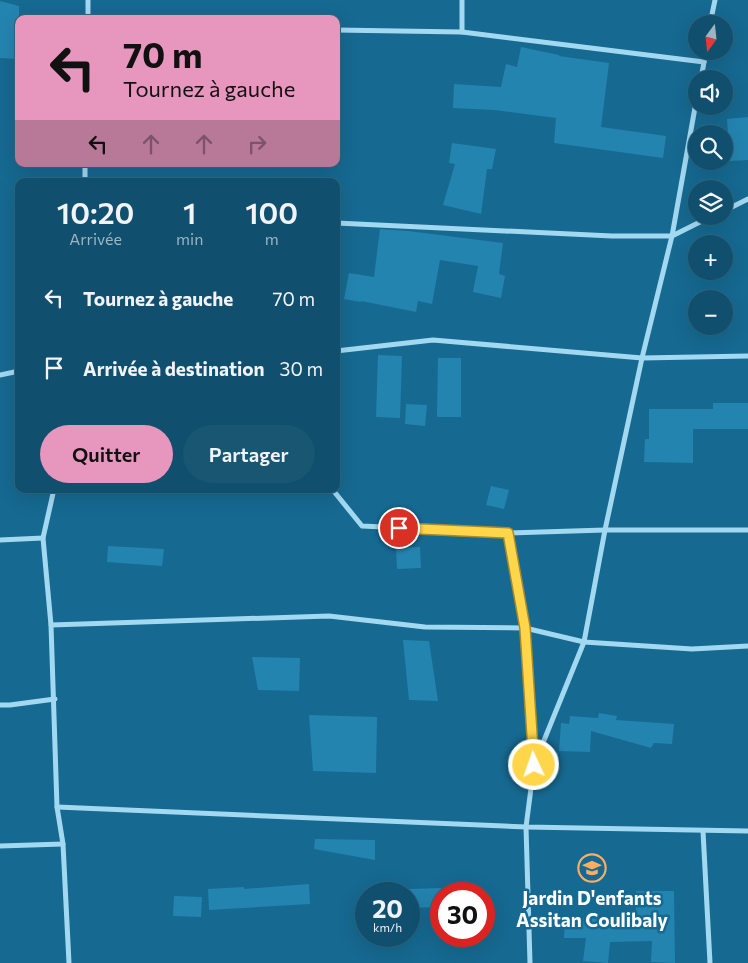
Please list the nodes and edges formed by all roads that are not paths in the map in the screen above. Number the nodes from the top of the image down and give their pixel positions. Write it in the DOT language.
graph roads {
  1 [pos="88,0"];
  2 [pos="462,0"];
  3 [pos="715,0"];
  4 [pos="88,15"];
  5 [pos="712,15"];
  6 [pos="340,30"];
  7 [pos="462,32"];
  8 [pos="704,62"];
  9 [pos="702,70"];
  10 [pos="694,115"];
  11 [pos="748,198"];
  12 [pos="733,206"];
  13 [pos="340,223"];
  14 [pos="694,225"];
  15 [pos="672,236"];
  16 [pos="340,351"];
  17 [pos="748,356"];
  18 [pos="642,358"];
  19 [pos="15,372"];
  20 [pos="0,375"];
  21 [pos="53,493"];
  22 [pos="335,493"];
  23 [pos="605,530"];
  24 [pos="748,530"];
  25 [pos="508,533"];
  26 [pos="43,538"];
  27 [pos="0,540"];
  28 [pos="51,626"];
  29 [pos="525,628"];
  30 [pos="584,642"];
  31 [pos="748,646"];
  32 [pos="55,699"];
  33 [pos="0,705"];
  34 [pos="534,765"];
  35 [pos="56,807"];
  36 [pos="526,827"];
  37 [pos="703,831"];
  38 [pos="748,831"];
  39 [pos="62,844"];
  40 [pos="0,846"];
  41 [pos="69,963"];
  42 [pos="530,963"];
  43 [pos="710,963"];
  1 -- 4 [label="street"];
  2 -- 7 [label="street"];
  3 -- 5 [label="street"];
  6 -- 7 [label="street"];
  7 -- 8 [label="street"];
  8 -- 9 [label="street"];
  10 -- 15 [label="street"];
  11 -- 12 [label="street"];
  13 -- 15 [label="street"];
  14 -- 15 [label="street"];
  15 -- 18 [label="street"];
  16 -- 18 [label="street"];
  17 -- 18 [label="street"];
  18 -- 23 [label="street"];
  19 -- 20 [label="street"];
  21 -- 26 [label="street"];
  22 -- 25 [label="street"];
  23 -- 24 [label="street"];
  23 -- 25 [label="street"];
  23 -- 30 [label="street"];
  25 -- 29 [label="street"];
  26 -- 27 [label="street"];
  26 -- 28 [label="street"];
  28 -- 29 [label="street"];
  28 -- 32 [label="street"];
  29 -- 30 [label="street"];
  29 -- 34 [label="street"];
  30 -- 31 [label="street"];
  30 -- 34 [label="street"];
  32 -- 33 [label="street"];
  32 -- 35 [label="street"];
  34 -- 36 [label="street"];
  35 -- 36 [label="street"];
  35 -- 39 [label="street"];
  36 -- 37 [label="street"];
  36 -- 42 [label="street"];
  37 -- 38 [label="street"];
  37 -- 43 [label="street"];
  39 -- 40 [label="street"];
  39 -- 41 [label="street"];
}
